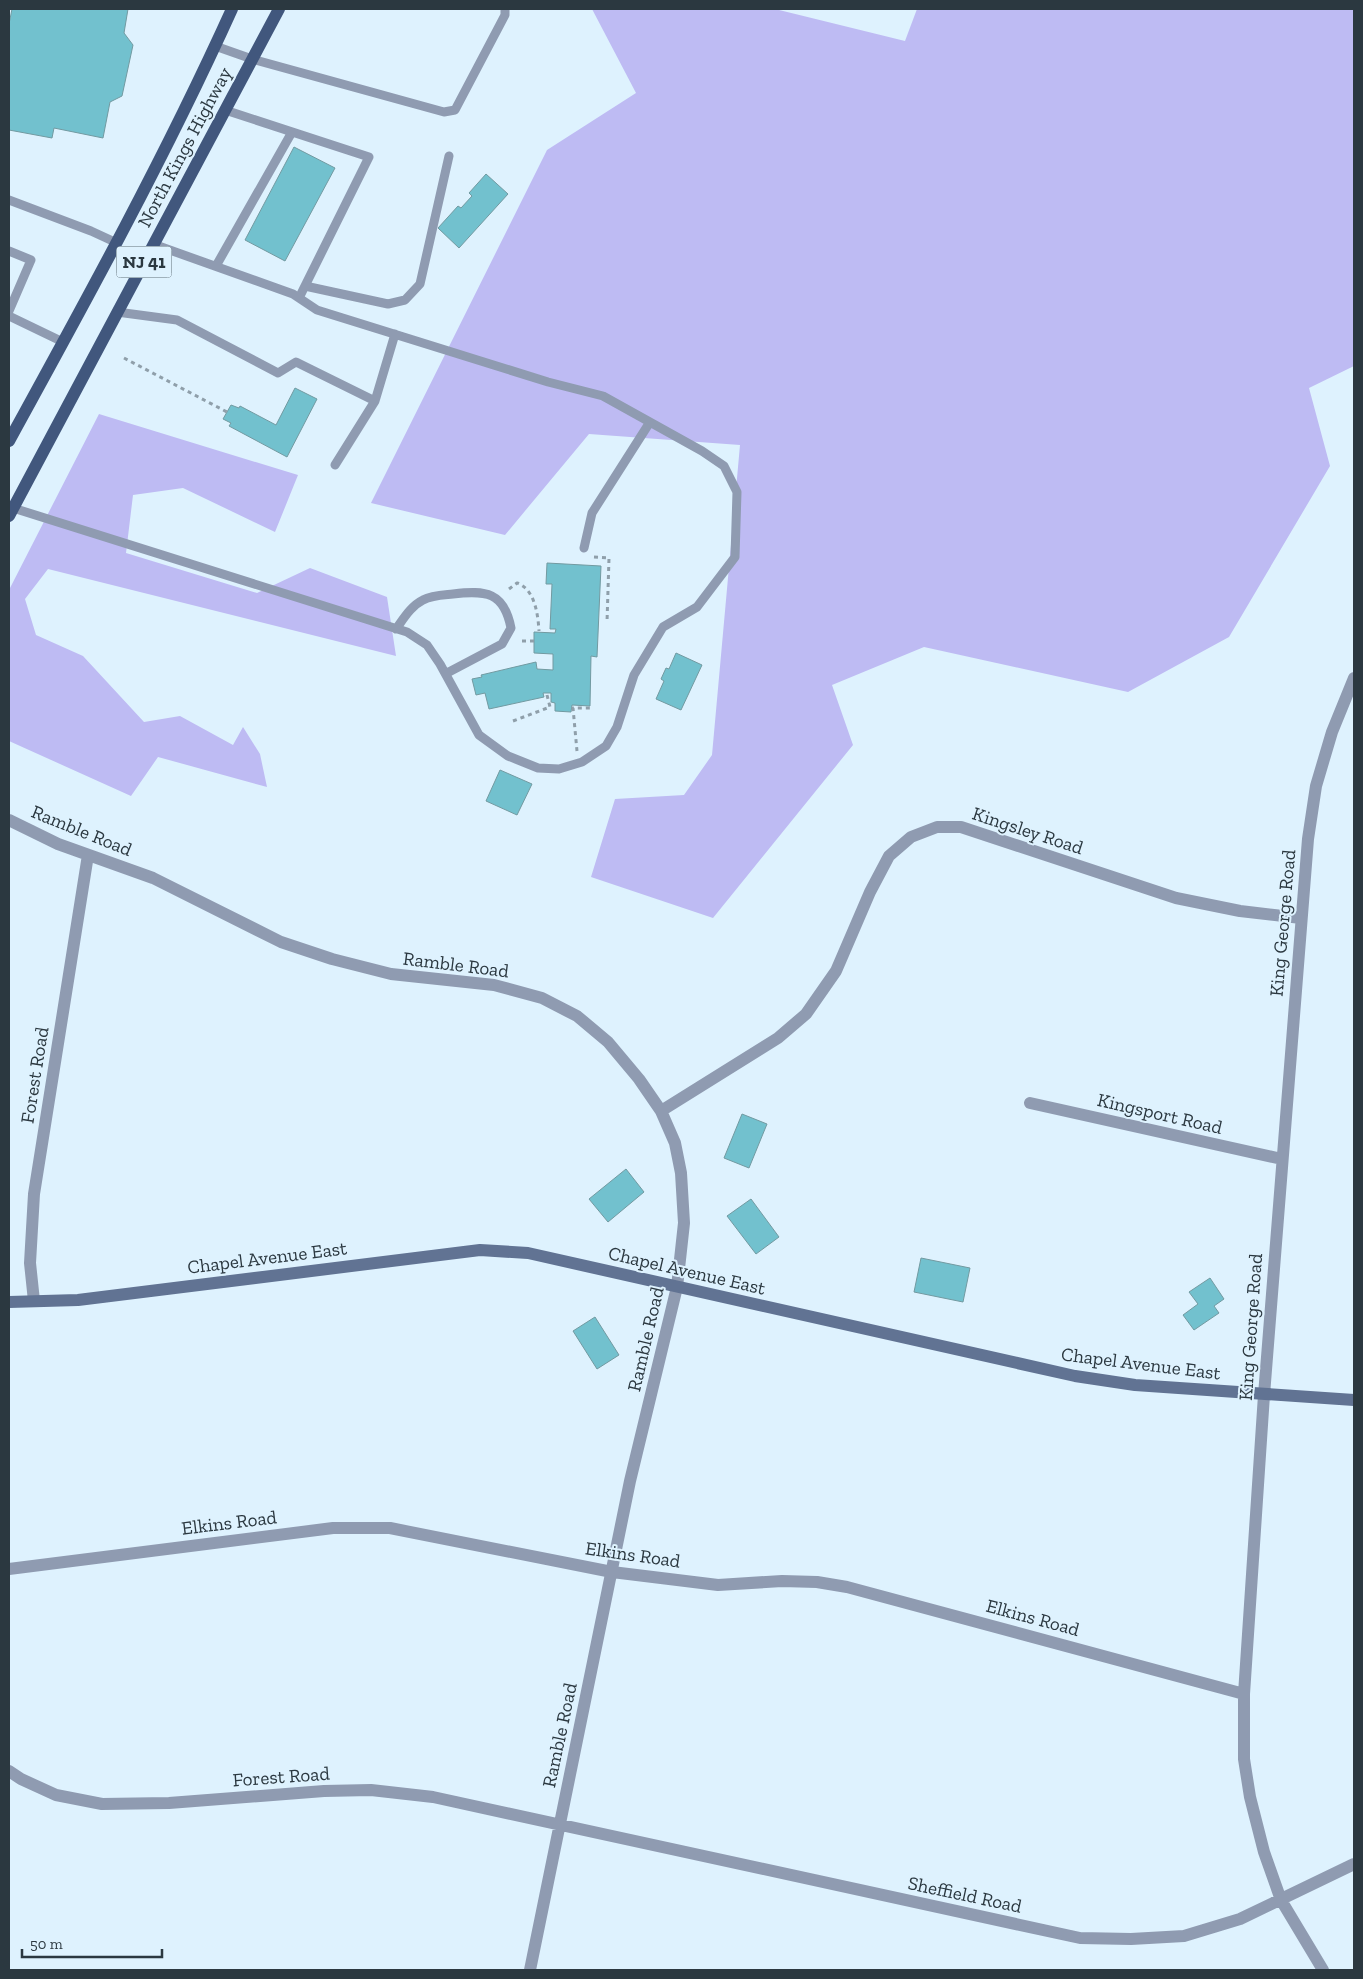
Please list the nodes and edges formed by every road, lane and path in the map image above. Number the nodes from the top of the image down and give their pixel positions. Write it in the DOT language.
graph roads {
  1 [pos="232,9"];
  2 [pos="279,9"];
  3 [pos="504,9"];
  4 [pos="215,46"];
  5 [pos="252,59"];
  6 [pos="225,110"];
  7 [pos="292,132"];
  8 [pos="449,156"];
  9 [pos="9,200"];
  10 [pos="117,243"];
  11 [pos="153,244"];
  12 [pos="9,251"];
  13 [pos="216,266"];
  14 [pos="305,286"];
  15 [pos="299,298"];
  16 [pos="9,311"];
  17 [pos="117,312"];
  18 [pos="9,316"];
  19 [pos="395,334"];
  20 [pos="63,342"];
  21 [pos="124,358"];
  22 [pos="375,401"];
  23 [pos="227,412"];
  24 [pos="650,422"];
  25 [pos="9,441"];
  26 [pos="335,465"];
  27 [pos="11,512"];
  28 [pos="584,548"];
  29 [pos="592,557"];
  30 [pos="509,589"];
  31 [pos="607,622"];
  32 [pos="396,629"];
  33 [pos="539,631"];
  34 [pos="522,641"];
  35 [pos="534,642"];
  36 [pos="446,673"];
  37 [pos="1354,678"];
  38 [pos="547,695"];
  39 [pos="590,708"];
  40 [pos="512,721"];
  41 [pos="578,764"];
  42 [pos="9,820"];
  43 [pos="88,855"];
  44 [pos="1302,918"];
  45 [pos="1030,1103"];
  46 [pos="660,1112"];
  47 [pos="1282,1159"];
  48 [pos="677,1287"];
  49 [pos="9,1302"];
  50 [pos="34,1302"];
  51 [pos="1264,1395"];
  52 [pos="1354,1400"];
  53 [pos="9,1569"];
  54 [pos="612,1572"];
  55 [pos="1244,1694"];
  56 [pos="9,1771"];
  57 [pos="560,1823"];
  58 [pos="1354,1864"];
  59 [pos="1281,1900"];
  60 [pos="530,1970"];
  61 [pos="1323,1970"];
  1 -- 4 [label="main road, North Kings Highway / NJ 41"];
  2 -- 5 [label="main road, North Kings Highway / NJ 41"];
  3 -- 5 [label="lane"];
  4 -- 5 [label="lane"];
  4 -- 10 [label="main road, North Kings Highway / NJ 41"];
  5 -- 6 [label="main road, North Kings Highway / NJ 41"];
  6 -- 7 [label="lane"];
  6 -- 11 [label="main road, North Kings Highway / NJ 41"];
  7 -- 13 [label="lane"];
  7 -- 14 [label="lane"];
  8 -- 14 [label="lane"];
  9 -- 10 [label="lane"];
  10 -- 20 [label="main road, North Kings Highway / NJ 41"];
  11 -- 13 [label="lane"];
  11 -- 17 [label="main road, North Kings Highway / NJ 41"];
  12 -- 16 [label="lane"];
  13 -- 15 [label="lane"];
  14 -- 15 [label="lane"];
  15 -- 19 [label="lane"];
  17 -- 22 [label="lane"];
  17 -- 27 [label="main road, North Kings Highway / NJ 41"];
  18 -- 20 [label="lane"];
  19 -- 22 [label="lane"];
  19 -- 24 [label="lane"];
  20 -- 25 [label="main road, North Kings Highway / NJ 41"];
  21 -- 23 [label="path"];
  22 -- 26 [label="lane"];
  24 -- 28 [label="lane"];
  24 -- 41 [label="lane"];
  27 -- 32 [label="lane"];
  29 -- 31 [label="path"];
  30 -- 33 [label="path"];
  32 -- 36 [label="lane"];
  32 -- 36 [label="lane"];
  34 -- 35 [label="path"];
  36 -- 41 [label="lane"];
  37 -- 44 [label="street, King George Road"];
  38 -- 40 [label="path"];
  39 -- 41 [label="path"];
  42 -- 43 [label="street, Ramble Road"];
  43 -- 46 [label="street, Ramble Road"];
  43 -- 50 [label="street, Forest Road"];
  44 -- 46 [label="street, Kingsley Road"];
  44 -- 47 [label="street, King George Road"];
  45 -- 47 [label="street, Kingsport Road"];
  46 -- 48 [label="street, Ramble Road"];
  47 -- 51 [label="street, King George Road"];
  48 -- 50 [label="street, Chapel Avenue East"];
  48 -- 51 [label="street, Chapel Avenue East"];
  48 -- 54 [label="street, Ramble Road"];
  49 -- 50 [label="street, Chapel Avenue East"];
  51 -- 52 [label="street, Chapel Avenue East"];
  51 -- 55 [label="street, King George Road"];
  53 -- 54 [label="street, Elkins Road"];
  54 -- 55 [label="street, Elkins Road"];
  54 -- 57 [label="street, Ramble Road"];
  55 -- 59 [label="street, King George Road"];
  56 -- 57 [label="street, Forest Road"];
  57 -- 59 [label="street, Sheffield Road"];
  57 -- 60 [label="street, Ramble Road"];
  58 -- 59 [label="street, Sheffield Road"];
  59 -- 61 [label="street, King George Road"];
}
